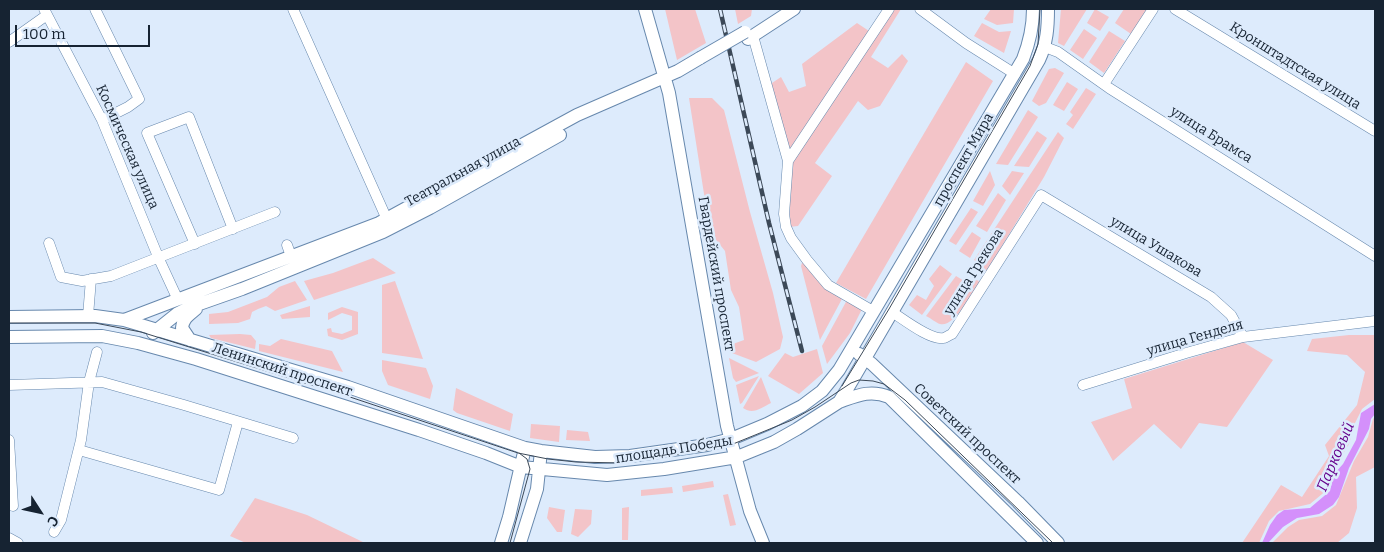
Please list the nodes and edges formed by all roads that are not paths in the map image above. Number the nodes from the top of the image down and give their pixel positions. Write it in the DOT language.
graph roads {
  1 [pos="95,9"];
  2 [pos="293,9"];
  3 [pos="644,9"];
  4 [pos="781,9"];
  5 [pos="794,9"];
  6 [pos="889,9"];
  7 [pos="920,9"];
  8 [pos="1033,9"];
  9 [pos="1048,9"];
  10 [pos="1153,9"];
  11 [pos="1175,9"];
  12 [pos="46,12"];
  13 [pos="749,35"];
  14 [pos="1030,41"];
  15 [pos="9,42"];
  16 [pos="1045,46"];
  17 [pos="1010,71"];
  18 [pos="664,80"];
  19 [pos="1028,82"];
  20 [pos="1104,84"];
  21 [pos="102,120"];
  22 [pos="1375,131"];
  23 [pos="788,161"];
  24 [pos="1041,195"];
  25 [pos="275,212"];
  26 [pos="389,224"];
  27 [pos="233,229"];
  28 [pos="49,243"];
  29 [pos="195,244"];
  30 [pos="1375,256"];
  31 [pos="158,259"];
  32 [pos="91,279"];
  33 [pos="174,298"];
  34 [pos="203,303"];
  35 [pos="873,311"];
  36 [pos="88,316"];
  37 [pos="890,316"];
  38 [pos="9,317"];
  39 [pos="124,320"];
  40 [pos="1375,321"];
  41 [pos="144,326"];
  42 [pos="158,330"];
  43 [pos="9,337"];
  44 [pos="1243,337"];
  45 [pos="190,340"];
  46 [pos="138,342"];
  47 [pos="97,352"];
  48 [pos="849,354"];
  49 [pos="866,358"];
  50 [pos="88,382"];
  51 [pos="9,385"];
  52 [pos="1083,385"];
  53 [pos="839,402"];
  54 [pos="238,422"];
  55 [pos="293,438"];
  56 [pos="731,439"];
  57 [pos="9,440"];
  58 [pos="525,448"];
  59 [pos="79,450"];
  60 [pos="541,451"];
  61 [pos="737,457"];
  62 [pos="521,467"];
  63 [pos="540,470"];
  64 [pos="13,506"];
  65 [pos="54,532"];
  66 [pos="9,538"];
  67 [pos="18,543"];
  68 [pos="501,543"];
  69 [pos="520,543"];
  70 [pos="763,543"];
  71 [pos="1037,543"];
  72 [pos="1058,543"];
  1 -- 21 [label="street"];
  2 -- 26 [label="street"];
  3 -- 18 [label="main road, Гвардейский проспект"];
  4 -- 13 [label="main road, Театральная улица"];
  5 -- 13 [label="main road, Театральная улица"];
  6 -- 23 [label="street"];
  7 -- 17 [label="street"];
  8 -- 14 [label="main road, проспект Мира"];
  9 -- 16 [label="main road, проспект Мира"];
  10 -- 20 [label="street"];
  11 -- 22 [label="street, Кронштадтская улица"];
  12 -- 15 [label="street"];
  12 -- 21 [label="street, Космическая улица"];
  13 -- 18 [label="main road, Театральная улица"];
  13 -- 23 [label="street"];
  14 -- 16 [label="main road, улица Брамса"];
  14 -- 17 [label="main road, проспект Мира"];
  16 -- 19 [label="main road, проспект Мира"];
  16 -- 20 [label="street, улица Брамса"];
  17 -- 19 [label="main road"];
  17 -- 35 [label="main road, проспект Мира"];
  18 -- 26 [label="main road, Театральная улица"];
  18 -- 56 [label="main road, Гвардейский проспект"];
  19 -- 37 [label="main road, проспект Мира"];
  20 -- 30 [label="street, улица Брамса"];
  21 -- 31 [label="street, Космическая улица"];
  23 -- 35 [label="street"];
  24 -- 37 [label="street, улица Грекова"];
  24 -- 44 [label="street, улица Ушакова"];
  25 -- 27 [label="street"];
  26 -- 33 [label="main road, Театральная улица"];
  26 -- 34 [label="main road, Театральная улица"];
  27 -- 29 [label="street"];
  27 -- 29 [label="street"];
  28 -- 32 [label="street"];
  29 -- 31 [label="street"];
  31 -- 32 [label="street"];
  31 -- 33 [label="street, Космическая улица"];
  32 -- 36 [label="street"];
  33 -- 39 [label="main road, Театральная улица"];
  33 -- 41 [label="main road"];
  34 -- 42 [label="main road, Театральная улица"];
  34 -- 45 [label="main road"];
  35 -- 37 [label="main road"];
  35 -- 48 [label="main road, проспект Мира"];
  36 -- 38 [label="main road, Ленинский проспект"];
  36 -- 39 [label="main road, Ленинский проспект"];
  37 -- 49 [label="main road, проспект Мира"];
  39 -- 41 [label="main road, Ленинский проспект"];
  40 -- 44 [label="street, улица Генделя"];
  41 -- 42 [label="main road, Ленинский проспект"];
  41 -- 46 [label="main road"];
  42 -- 45 [label="main road, Ленинский проспект"];
  42 -- 46 [label="main road, Театральная улица"];
  43 -- 46 [label="main road, Ленинский проспект"];
  44 -- 52 [label="street, улица Генделя"];
  45 -- 58 [label="main road, Ленинский проспект"];
  46 -- 62 [label="main road, Ленинский проспект"];
  47 -- 50 [label="street"];
  48 -- 49 [label="main road, Советский проспект"];
  48 -- 56 [label="main road, площадь Победы"];
  49 -- 53 [label="main road, площадь Победы"];
  49 -- 72 [label="main road, Советский проспект"];
  50 -- 51 [label="street"];
  50 -- 54 [label="street"];
  50 -- 59 [label="street"];
  53 -- 61 [label="main road, площадь Победы"];
  53 -- 71 [label="main road, Советский проспект"];
  54 -- 55 [label="street"];
  54 -- 59 [label="street"];
  56 -- 60 [label="main road, площадь Победы"];
  56 -- 61 [label="main road, Гвардейский проспект"];
  57 -- 64 [label="street"];
  58 -- 60 [label="main road, площадь Победы"];
  58 -- 62 [label="main road"];
  59 -- 65 [label="street"];
  60 -- 63 [label="main road"];
  61 -- 63 [label="main road, площадь Победы"];
  61 -- 70 [label="main road, Гвардейский проспект"];
  62 -- 63 [label="main road, Ленинский проспект"];
  62 -- 68 [label="main road"];
  63 -- 69 [label="main road"];
  66 -- 67 [label="street"];
}
